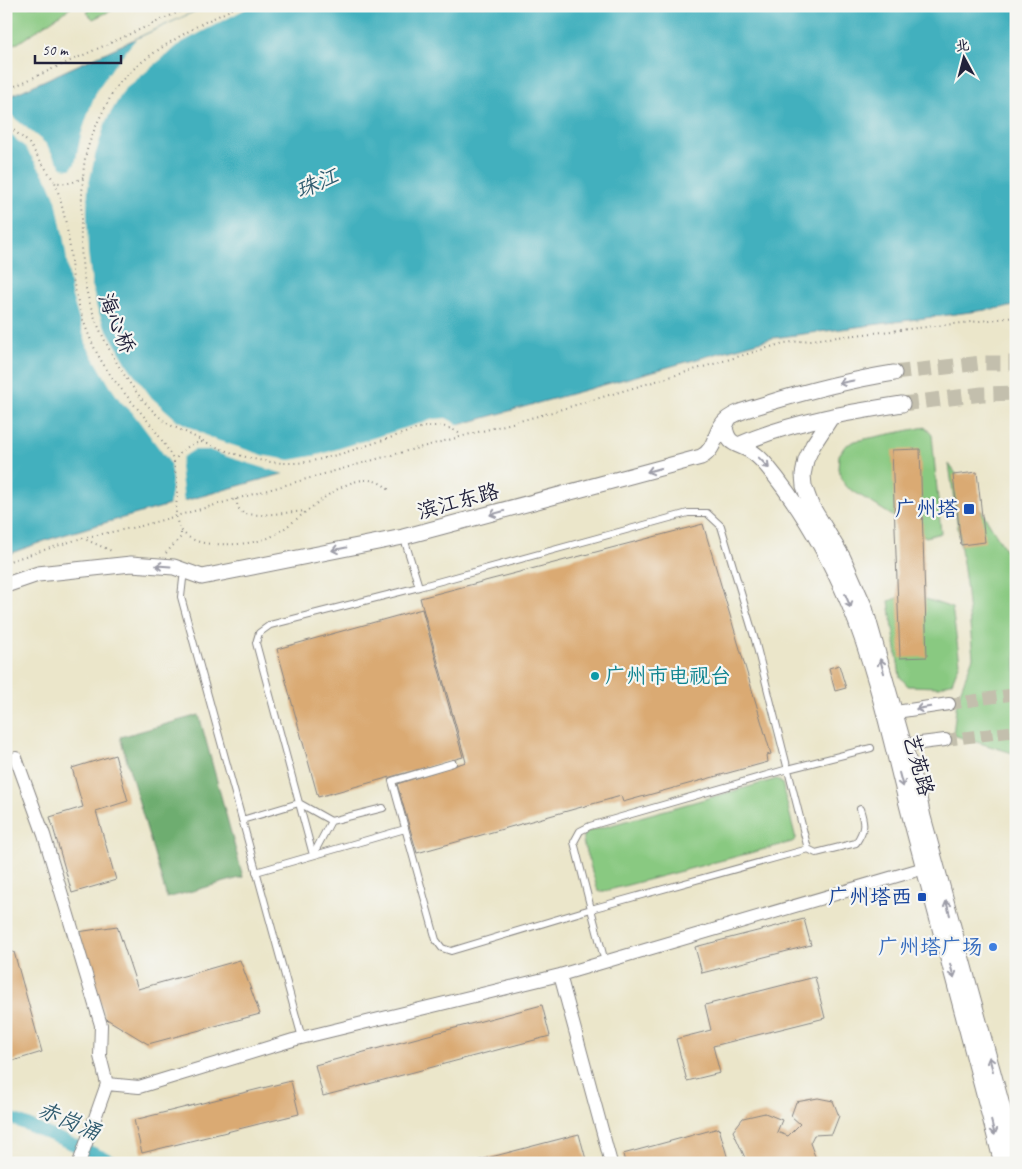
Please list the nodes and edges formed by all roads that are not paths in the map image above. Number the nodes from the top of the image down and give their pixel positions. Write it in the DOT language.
graph roads {
  1 [pos="894,374"];
  2 [pos="902,404"];
  3 [pos="832,416"];
  4 [pos="729,418"];
  5 [pos="738,446"];
  6 [pos="403,537"];
  7 [pos="186,571"];
  8 [pos="6,585"];
  9 [pos="419,587"];
  10 [pos="949,704"];
  11 [pos="896,712"];
  12 [pos="889,733"];
  13 [pos="945,740"];
  14 [pos="905,745"];
  15 [pos="871,748"];
  16 [pos="16,758"];
  17 [pos="454,763"];
  18 [pos="788,770"];
  19 [pos="298,803"];
  20 [pos="383,808"];
  21 [pos="860,809"];
  22 [pos="242,820"];
  23 [pos="331,821"];
  24 [pos="405,829"];
  25 [pos="808,849"];
  26 [pos="313,855"];
  27 [pos="930,866"];
  28 [pos="256,872"];
  29 [pos="591,909"];
  30 [pos="605,962"];
  31 [pos="560,975"];
  32 [pos="302,1038"];
  33 [pos="107,1084"];
  34 [pos="79,1163"];
  35 [pos="611,1163"];
  36 [pos="1002,1163"];
  37 [pos="1015,1163"];
  1 -- 4 [label="street, one-way"];
  2 -- 3 [label="street"];
  3 -- 5 [label="street"];
  11 -- 3 [label="street, 艺苑路, one-way"];
  4 -- 5 [label="street, 艺苑路"];
  4 -- 6 [label="street, 滨江东路, one-way"];
  5 -- 12 [label="street, 艺苑路, one-way"];
  6 -- 7 [label="street, 滨江东路, one-way"];
  6 -- 9 [label="lane"];
  7 -- 8 [label="street, 滨江东路, one-way"];
  7 -- 22 [label="lane"];
  9 -- 18 [label="lane"];
  9 -- 19 [label="lane"];
  10 -- 11 [label="street, one-way"];
  11 -- 12 [label="street"];
  11 -- 14 [label="street, 艺苑路"];
  12 -- 14 [label="street"];
  12 -- 27 [label="street, 艺苑路, one-way"];
  13 -- 14 [label="street"];
  14 -- 27 [label="street, 艺苑路"];
  15 -- 18 [label="lane"];
  16 -- 33 [label="street"];
  17 -- 24 [label="lane"];
  18 -- 25 [label="lane"];
  18 -- 29 [label="lane"];
  19 -- 22 [label="lane"];
  19 -- 23 [label="lane"];
  19 -- 26 [label="lane"];
  20 -- 23 [label="lane"];
  21 -- 25 [label="lane"];
  22 -- 28 [label="lane"];
  23 -- 26 [label="lane"];
  24 -- 26 [label="lane"];
  24 -- 29 [label="lane"];
  25 -- 29 [label="lane"];
  26 -- 28 [label="lane"];
  27 -- 30 [label="street"];
  27 -- 36 [label="street, 艺苑路, one-way"];
  37 -- 27 [label="street, 艺苑路, one-way"];
  28 -- 32 [label="lane"];
  29 -- 30 [label="lane"];
  30 -- 31 [label="street"];
  31 -- 32 [label="street"];
  31 -- 35 [label="street"];
  32 -- 33 [label="street"];
  33 -- 34 [label="street"];
}
